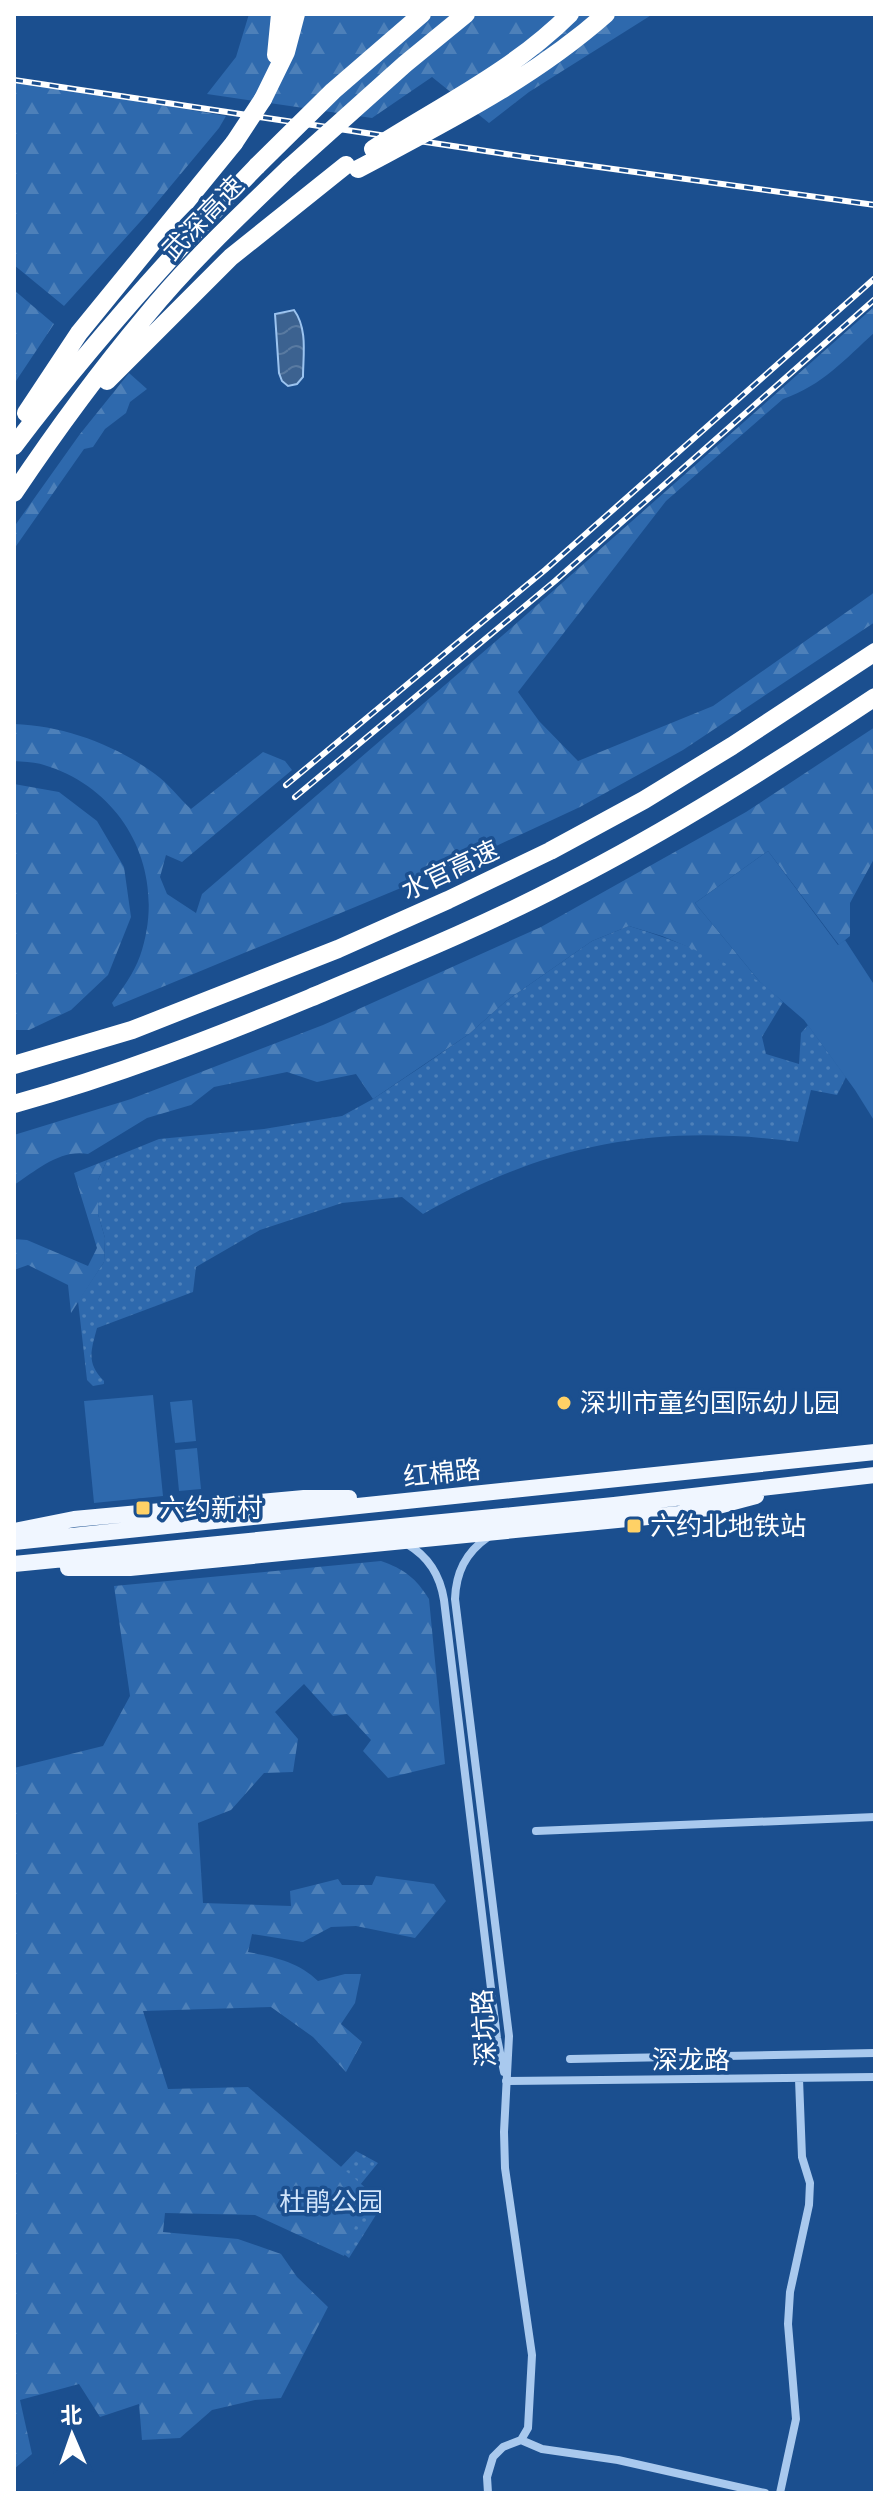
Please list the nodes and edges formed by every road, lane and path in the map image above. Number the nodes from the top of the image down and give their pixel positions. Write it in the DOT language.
graph roads {
  1 [pos="280,14"];
  2 [pos="296,14"];
  3 [pos="422,14"];
  4 [pos="466,14"];
  5 [pos="570,14"];
  6 [pos="606,14"];
  7 [pos="263,99"];
  8 [pos="352,167"];
  9 [pos="61,424"];
  10 [pos="14,430"];
  11 [pos="14,446"];
  12 [pos="14,493"];
  13 [pos="875,652"];
  14 [pos="875,697"];
  15 [pos="14,1065"];
  16 [pos="14,1104"];
  17 [pos="875,1452"];
  18 [pos="875,1475"];
  19 [pos="788,1485"];
  20 [pos="403,1501"];
  21 [pos="14,1531"];
  22 [pos="507,1531"];
  23 [pos="14,1542"];
  24 [pos="395,1542"];
  25 [pos="14,1565"];
  26 [pos="875,1817"];
  27 [pos="536,1831"];
  28 [pos="875,2053"];
  29 [pos="570,2059"];
  30 [pos="875,2077"];
  31 [pos="799,2079"];
  32 [pos="506,2081"];
  33 [pos="521,2440"];
  34 [pos="488,2493"];
  35 [pos="765,2493"];
  36 [pos="780,2493"];
  1 -- 7 [label="highway"];
  2 -- 7 [label="highway"];
  3 -- 11 [label="highway, 武深高速, bridge"];
  4 -- 9 [label="highway, 武深高速, bridge"];
  5 -- 8 [label="highway, bridge"];
  6 -- 8 [label="highway, bridge"];
  7 -- 10 [label="highway, bridge"];
  8 -- 9 [label="highway"];
  9 -- 12 [label="highway, 武深高速"];
  13 -- 15 [label="highway, 水官高速"];
  14 -- 16 [label="highway"];
  17 -- 20 [label="main road, 红棉路"];
  18 -- 19 [label="main road, 红棉路"];
  19 -- 22 [label="main road"];
  19 -- 25 [label="main road, 红棉路"];
  20 -- 21 [label="main road"];
  20 -- 23 [label="main road, 红棉路"];
  22 -- 24 [label="main road"];
  22 -- 32 [label="street, 深坑路"];
  24 -- 25 [label="main road"];
  24 -- 32 [label="street, 深坑路"];
  26 -- 27 [label="street"];
  28 -- 29 [label="street"];
  30 -- 31 [label="street, 深龙路"];
  31 -- 32 [label="street, 深龙路"];
  31 -- 36 [label="street"];
  32 -- 33 [label="street"];
  33 -- 34 [label="street"];
  33 -- 35 [label="street"];
}
